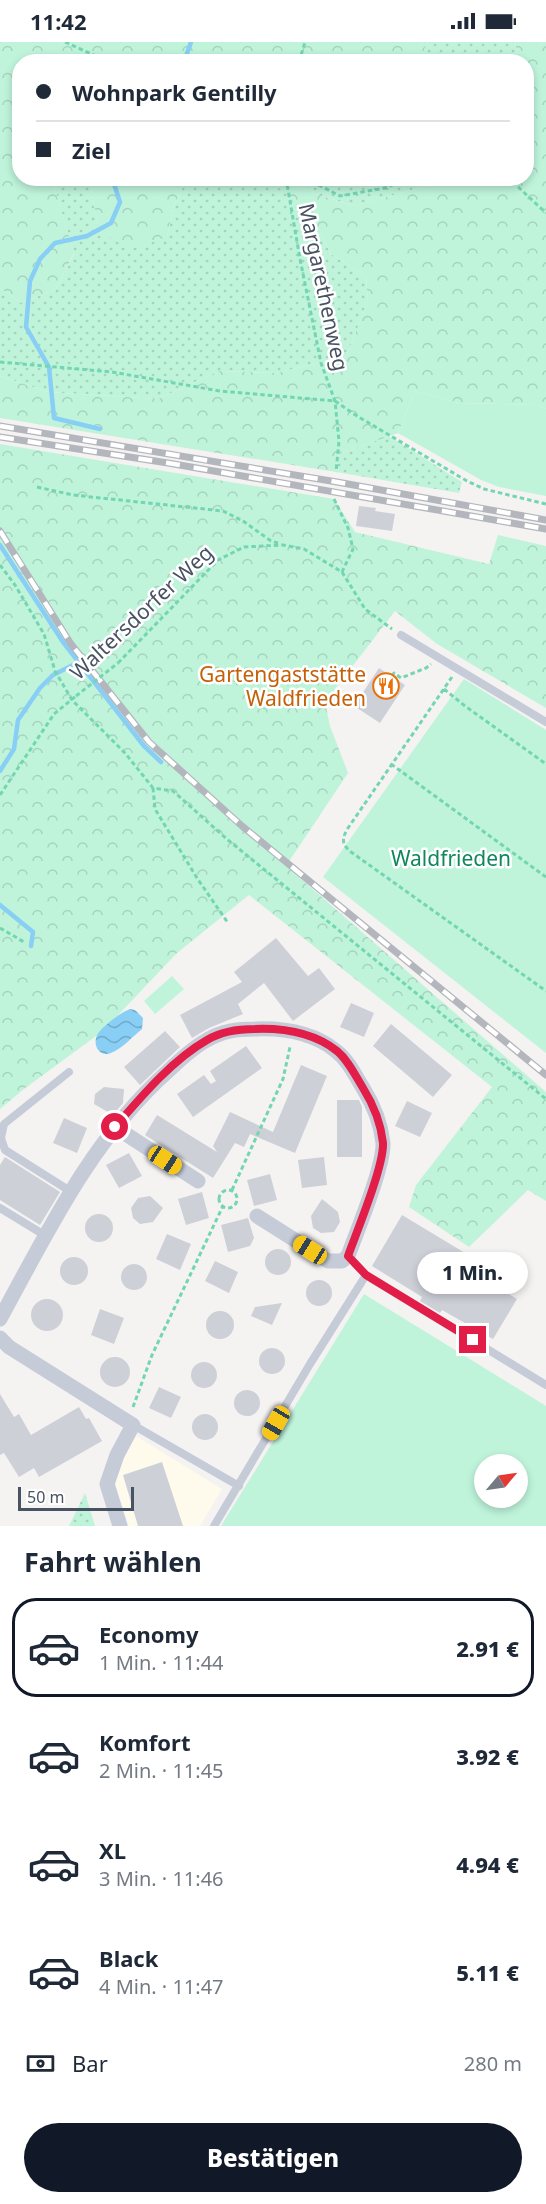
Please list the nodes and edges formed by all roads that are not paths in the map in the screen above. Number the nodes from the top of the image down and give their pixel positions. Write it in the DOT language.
graph roads {
  1 [pos="401,635"];
  2 [pos="546,722"];
  3 [pos="69,1072"];
  4 [pos="115,1127"];
  5 [pos="198,1181"];
  6 [pos="70,1191"];
  7 [pos="0,1208"];
  8 [pos="257,1216"];
  9 [pos="46,1236"];
  10 [pos="348,1256"];
  11 [pos="366,1275"];
  12 [pos="0,1319"];
  13 [pos="0,1338"];
  14 [pos="546,1385"];
  15 [pos="130,1423"];
  16 [pos="239,1486"];
  17 [pos="120,1526"];
  18 [pos="214,1526"];
  1 -- 2 [label="lane"];
  3 -- 6 [label="lane"];
  4 -- 5 [label="street"];
  4 -- 6 [label="street"];
  4 -- 10 [label="street"];
  6 -- 9 [label="street"];
  7 -- 9 [label="lane"];
  8 -- 10 [label="street"];
  9 -- 12 [label="street"];
  10 -- 11 [label="lane"];
  11 -- 14 [label="lane"];
  11 -- 16 [label="lane"];
  13 -- 15 [label="street"];
  15 -- 16 [label="lane"];
  15 -- 17 [label="street"];
  16 -- 18 [label="lane"];
}
